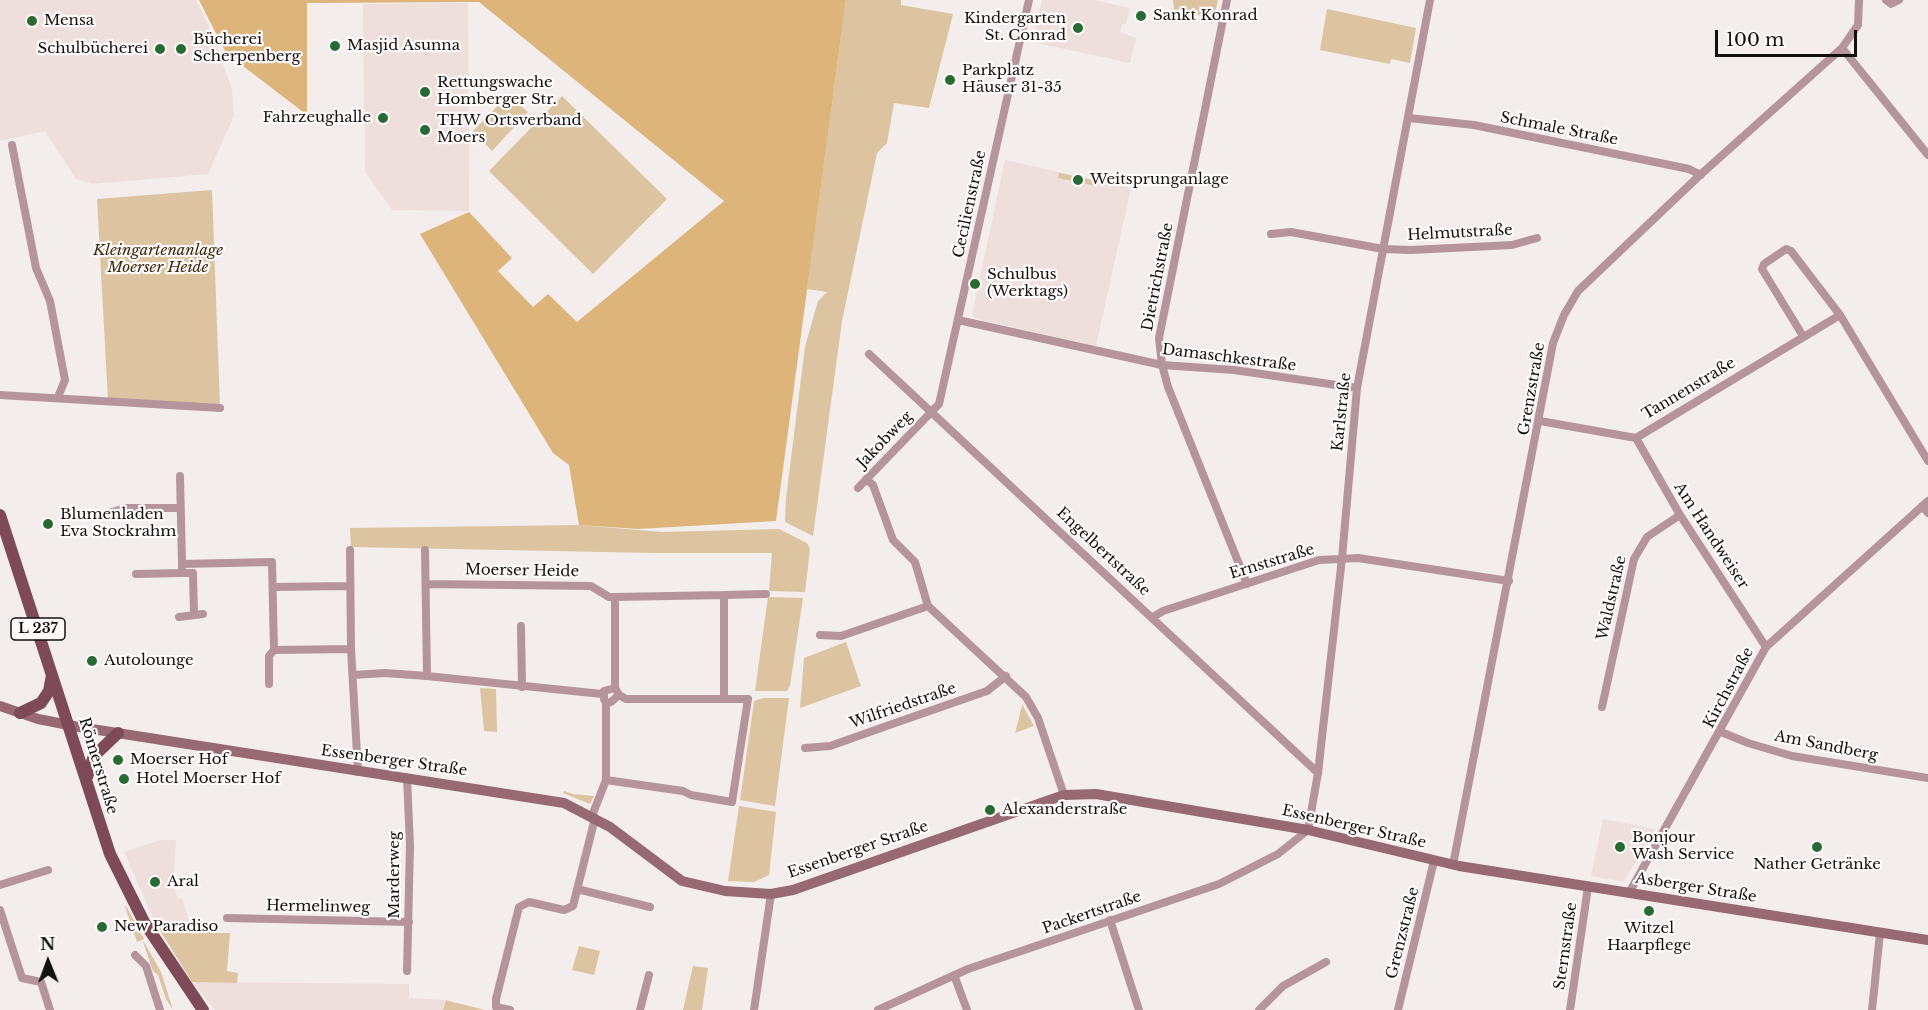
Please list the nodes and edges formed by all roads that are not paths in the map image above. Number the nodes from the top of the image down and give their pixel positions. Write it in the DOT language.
graph roads {
  1 [pos="1029,0"];
  2 [pos="1227,0"];
  3 [pos="1430,0"];
  4 [pos="1858,0"];
  5 [pos="1886,0"];
  6 [pos="1899,0"];
  7 [pos="1842,48"];
  8 [pos="1409,118"];
  9 [pos="12,145"];
  10 [pos="1928,155"];
  11 [pos="1701,175"];
  12 [pos="1271,234"];
  13 [pos="1537,238"];
  14 [pos="1383,249"];
  15 [pos="1840,315"];
  16 [pos="958,320"];
  17 [pos="1803,336"];
  18 [pos="869,354"];
  19 [pos="1162,364"];
  20 [pos="1357,388"];
  21 [pos="0,395"];
  22 [pos="58,397"];
  23 [pos="220,408"];
  24 [pos="932,411"];
  25 [pos="1540,422"];
  26 [pos="1636,438"];
  27 [pos="1928,461"];
  28 [pos="180,476"];
  29 [pos="866,479"];
  30 [pos="858,488"];
  31 [pos="1926,507"];
  32 [pos="179,508"];
  33 [pos="0,515"];
  34 [pos="1680,515"];
  35 [pos="100,516"];
  36 [pos="350,550"];
  37 [pos="425,550"];
  38 [pos="1342,558"];
  39 [pos="182,568"];
  40 [pos="136,574"];
  41 [pos="1509,581"];
  42 [pos="426,584"];
  43 [pos="1247,584"];
  44 [pos="350,586"];
  45 [pos="273,587"];
  46 [pos="766,594"];
  47 [pos="724,595"];
  48 [pos="615,597"];
  49 [pos="928,606"];
  50 [pos="178,617"];
  51 [pos="1153,617"];
  52 [pos="521,626"];
  53 [pos="820,635"];
  54 [pos="1766,647"];
  55 [pos="351,649"];
  56 [pos="274,650"];
  57 [pos="52,673"];
  58 [pos="353,675"];
  59 [pos="427,676"];
  60 [pos="1006,676"];
  61 [pos="269,684"];
  62 [pos="522,687"];
  63 [pos="617,692"];
  64 [pos="604,698"];
  65 [pos="724,698"];
  66 [pos="0,706"];
  67 [pos="1602,707"];
  68 [pos="20,713"];
  69 [pos="70,725"];
  70 [pos="1721,732"];
  71 [pos="118,733"];
  72 [pos="805,747"];
  73 [pos="358,772"];
  74 [pos="1318,773"];
  75 [pos="87,778"];
  76 [pos="407,778"];
  77 [pos="1928,778"];
  78 [pos="606,780"];
  79 [pos="1064,795"];
  80 [pos="593,817"];
  81 [pos="1308,830"];
  82 [pos="1434,861"];
  83 [pos="1456,866"];
  84 [pos="48,870"];
  85 [pos="0,885"];
  86 [pos="1588,887"];
  87 [pos="578,889"];
  88 [pos="1629,893"];
  89 [pos="771,894"];
  90 [pos="650,907"];
  91 [pos="0,910"];
  92 [pos="227,918"];
  93 [pos="1110,920"];
  94 [pos="409,922"];
  95 [pos="1880,933"];
  96 [pos="1928,940"];
  97 [pos="135,955"];
  98 [pos="1326,962"];
  99 [pos="407,971"];
  100 [pos="649,975"];
  101 [pos="954,975"];
  102 [pos="50,1010"];
  103 [pos="160,1010"];
  104 [pos="203,1010"];
  105 [pos="510,1010"];
  106 [pos="640,1010"];
  107 [pos="754,1010"];
  108 [pos="878,1010"];
  109 [pos="967,1010"];
  110 [pos="1139,1010"];
  111 [pos="1259,1010"];
  112 [pos="1398,1010"];
  113 [pos="1570,1010"];
  114 [pos="1872,1010"];
  1 -- 16 [label="street, Cecilienstraße"];
  2 -- 19 [label="street, Dietrichstraße"];
  3 -- 8 [label="street, Karlstraße"];
  4 -- 7 [label="street, Grenzstraße"];
  5 -- 6 [label="street"];
  7 -- 10 [label="street"];
  7 -- 11 [label="street, Grenzstraße"];
  8 -- 11 [label="street, Schmale Straße"];
  8 -- 14 [label="street, Karlstraße"];
  9 -- 22 [label="street"];
  11 -- 25 [label="street, Grenzstraße"];
  12 -- 14 [label="street, Helmutstraße"];
  13 -- 14 [label="street, Helmutstraße"];
  14 -- 20 [label="street, Karlstraße"];
  15 -- 17 [label="street, Tannenstraße"];
  15 -- 17 [label="street"];
  15 -- 27 [label="street"];
  16 -- 19 [label="street, Damaschkestraße"];
  16 -- 24 [label="street, Cecilienstraße"];
  17 -- 26 [label="street, Tannenstraße"];
  18 -- 24 [label="street, Engelbertstraße"];
  19 -- 20 [label="street, Damaschkestraße"];
  19 -- 43 [label="street, Dietrichstraße"];
  20 -- 38 [label="street, Karlstraße"];
  21 -- 22 [label="street"];
  22 -- 23 [label="street"];
  24 -- 29 [label="street, Jakobweg"];
  24 -- 51 [label="street, Engelbertstraße"];
  25 -- 26 [label="street, Tannenstraße"];
  25 -- 41 [label="street, Grenzstraße"];
  26 -- 34 [label="street, Am Handweiser"];
  28 -- 32 [label="street"];
  29 -- 30 [label="street, Jakobweg"];
  29 -- 49 [label="street"];
  31 -- 54 [label="street, Kirchstraße"];
  32 -- 35 [label="street"];
  32 -- 39 [label="street"];
  33 -- 57 [label="main road, Römerstraße / L 237"];
  34 -- 54 [label="street, Am Handweiser"];
  34 -- 67 [label="street, Waldstraße"];
  36 -- 44 [label="street"];
  37 -- 42 [label="street"];
  38 -- 41 [label="street, Ernststraße"];
  38 -- 43 [label="street, Ernststraße"];
  38 -- 74 [label="street, Karlstraße"];
  39 -- 40 [label="street"];
  39 -- 45 [label="street"];
  39 -- 50 [label="street"];
  41 -- 83 [label="street, Grenzstraße"];
  42 -- 48 [label="street, Moerser Heide"];
  42 -- 59 [label="street"];
  43 -- 51 [label="street, Ernststraße"];
  44 -- 45 [label="street"];
  44 -- 55 [label="street"];
  45 -- 56 [label="street"];
  46 -- 47 [label="street"];
  47 -- 48 [label="street"];
  47 -- 65 [label="street"];
  48 -- 63 [label="street"];
  49 -- 53 [label="street"];
  49 -- 60 [label="street"];
  51 -- 74 [label="street, Engelbertstraße"];
  52 -- 62 [label="street"];
  54 -- 70 [label="street, Kirchstraße"];
  55 -- 56 [label="street"];
  55 -- 58 [label="street"];
  56 -- 61 [label="street"];
  57 -- 68 [label="main road"];
  57 -- 69 [label="main road, Römerstraße / L 237"];
  58 -- 59 [label="street"];
  58 -- 73 [label="street"];
  59 -- 62 [label="street"];
  60 -- 72 [label="street, Wilfriedstraße"];
  60 -- 79 [label="street"];
  62 -- 64 [label="street"];
  63 -- 64 [label="street"];
  63 -- 65 [label="street"];
  64 -- 78 [label="street"];
  65 -- 78 [label="street"];
  66 -- 68 [label="street, Essenberger Straße"];
  68 -- 69 [label="street, Essenberger Straße"];
  69 -- 71 [label="street, Essenberger Straße"];
  69 -- 75 [label="main road, Römerstraße / L 237"];
  70 -- 77 [label="street, Am Sandberg"];
  70 -- 88 [label="street, Kirchstraße"];
  71 -- 73 [label="street, Essenberger Straße"];
  71 -- 75 [label="main road"];
  73 -- 76 [label="street, Essenberger Straße"];
  74 -- 81 [label="street, Karlstraße"];
  75 -- 104 [label="main road, Römerstraße / L 237"];
  76 -- 80 [label="street, Essenberger Straße"];
  76 -- 94 [label="street, Marderweg"];
  78 -- 80 [label="street"];
  79 -- 81 [label="street, Essenberger Straße"];
  79 -- 89 [label="street, Essenberger Straße"];
  80 -- 87 [label="street"];
  80 -- 89 [label="street, Essenberger Straße"];
  81 -- 82 [label="street, Essenberger Straße"];
  81 -- 93 [label="street, Packertstraße"];
  82 -- 83 [label="street, Essenberger Straße"];
  82 -- 112 [label="street, Grenzstraße"];
  83 -- 86 [label="street, Asberger Straße"];
  84 -- 85 [label="street"];
  86 -- 88 [label="street, Asberger Straße"];
  86 -- 113 [label="street, Sternstraße"];
  87 -- 90 [label="street"];
  87 -- 105 [label="street"];
  88 -- 95 [label="street, Asberger Straße"];
  89 -- 107 [label="street"];
  91 -- 102 [label="street"];
  92 -- 94 [label="street, Hermelinweg"];
  93 -- 101 [label="street, Packertstraße"];
  93 -- 110 [label="street"];
  94 -- 99 [label="street, Marderweg"];
  95 -- 96 [label="street, Asberger Straße"];
  95 -- 114 [label="street"];
  97 -- 103 [label="street"];
  98 -- 111 [label="street"];
  100 -- 106 [label="street"];
  101 -- 108 [label="street, Packertstraße"];
  101 -- 109 [label="street"];
}
